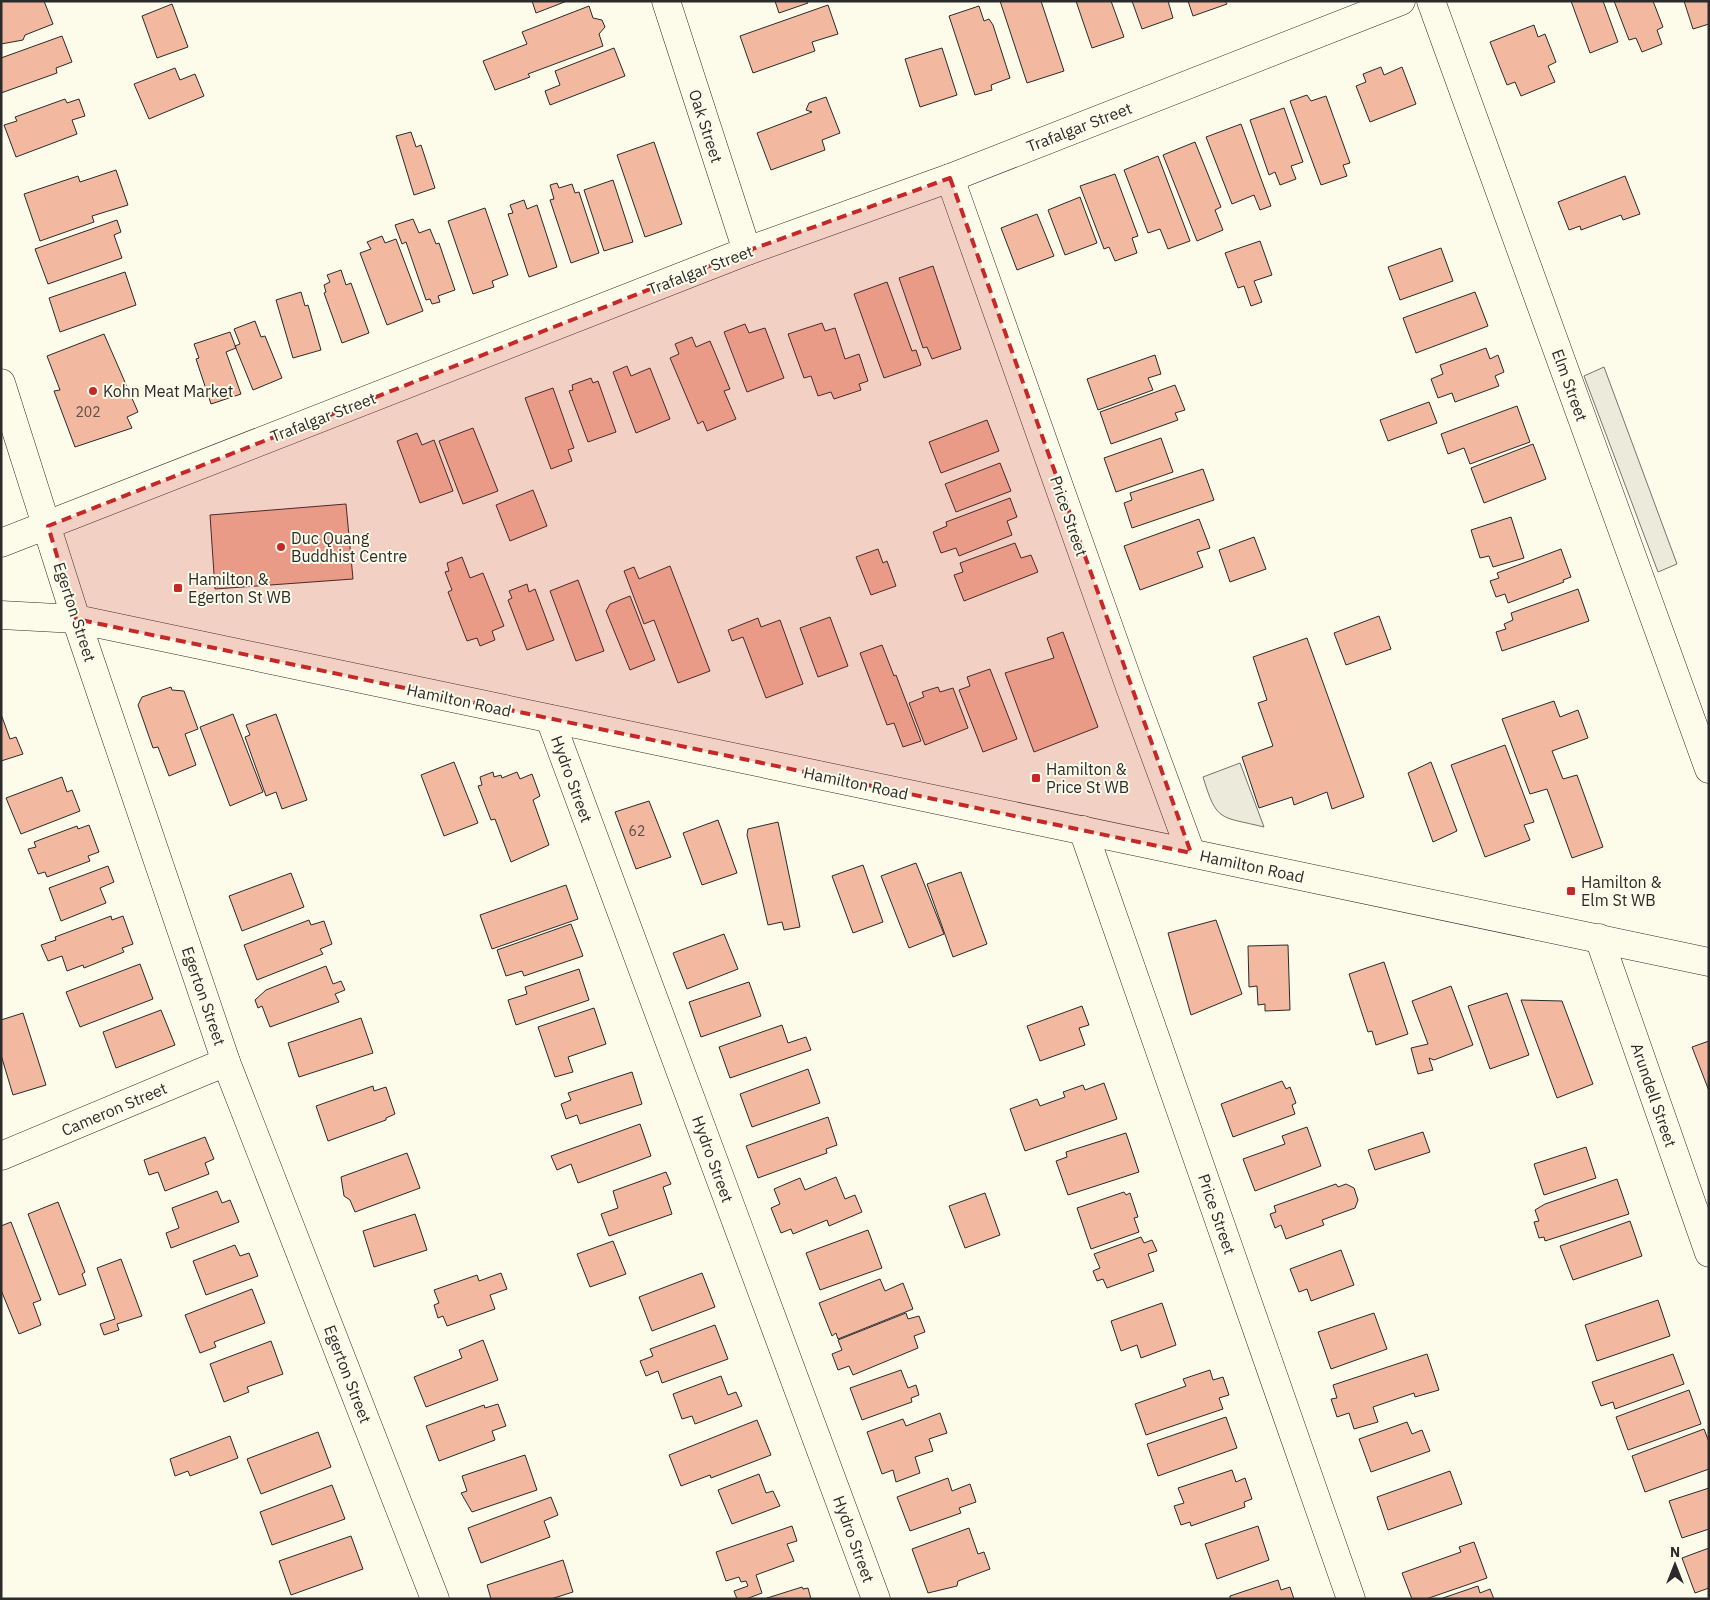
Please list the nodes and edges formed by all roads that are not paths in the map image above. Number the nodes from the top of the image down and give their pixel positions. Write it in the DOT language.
graph roads {
  1 [pos="666,1"];
  2 [pos="1401,1"];
  3 [pos="1431,1"];
  4 [pos="950,178"];
  5 [pos="747,251"];
  6 [pos="1,383"];
  7 [pos="48,526"];
  8 [pos="1,543"];
  9 [pos="1,615"];
  10 [pos="76,620"];
  11 [pos="550,719"];
  12 [pos="1709,769"];
  13 [pos="1083,830"];
  14 [pos="1191,853"];
  15 [pos="1598,938"];
  16 [pos="1709,962"];
  17 [pos="226,1062"];
  18 [pos="1,1156"];
  19 [pos="1709,1253"];
  20 [pos="435,1599"];
  21 [pos="876,1599"];
  22 [pos="1351,1599"];
  1 -- 5 [label="street, Oak Street"];
  2 -- 4 [label="street, Trafalgar Street"];
  3 -- 12 [label="street, Elm Street"];
  4 -- 5 [label="street, Trafalgar Street"];
  4 -- 14 [label="street, Price Street"];
  5 -- 7 [label="street, Trafalgar Street"];
  6 -- 7 [label="street, Egerton Street"];
  7 -- 8 [label="street, Trafalgar Street"];
  7 -- 10 [label="street, Egerton Street"];
  9 -- 10 [label="street, Hamilton Road"];
  10 -- 11 [label="street, Hamilton Road"];
  10 -- 17 [label="street, Egerton Street"];
  11 -- 13 [label="street, Hamilton Road"];
  11 -- 21 [label="street, Hydro Street"];
  13 -- 14 [label="street, Hamilton Road"];
  13 -- 22 [label="street, Price Street"];
  14 -- 15 [label="street, Hamilton Road"];
  15 -- 16 [label="street, Hamilton Road"];
  15 -- 19 [label="street, Arundell Street"];
  17 -- 18 [label="street, Cameron Street"];
  17 -- 20 [label="street, Egerton Street"];
}
